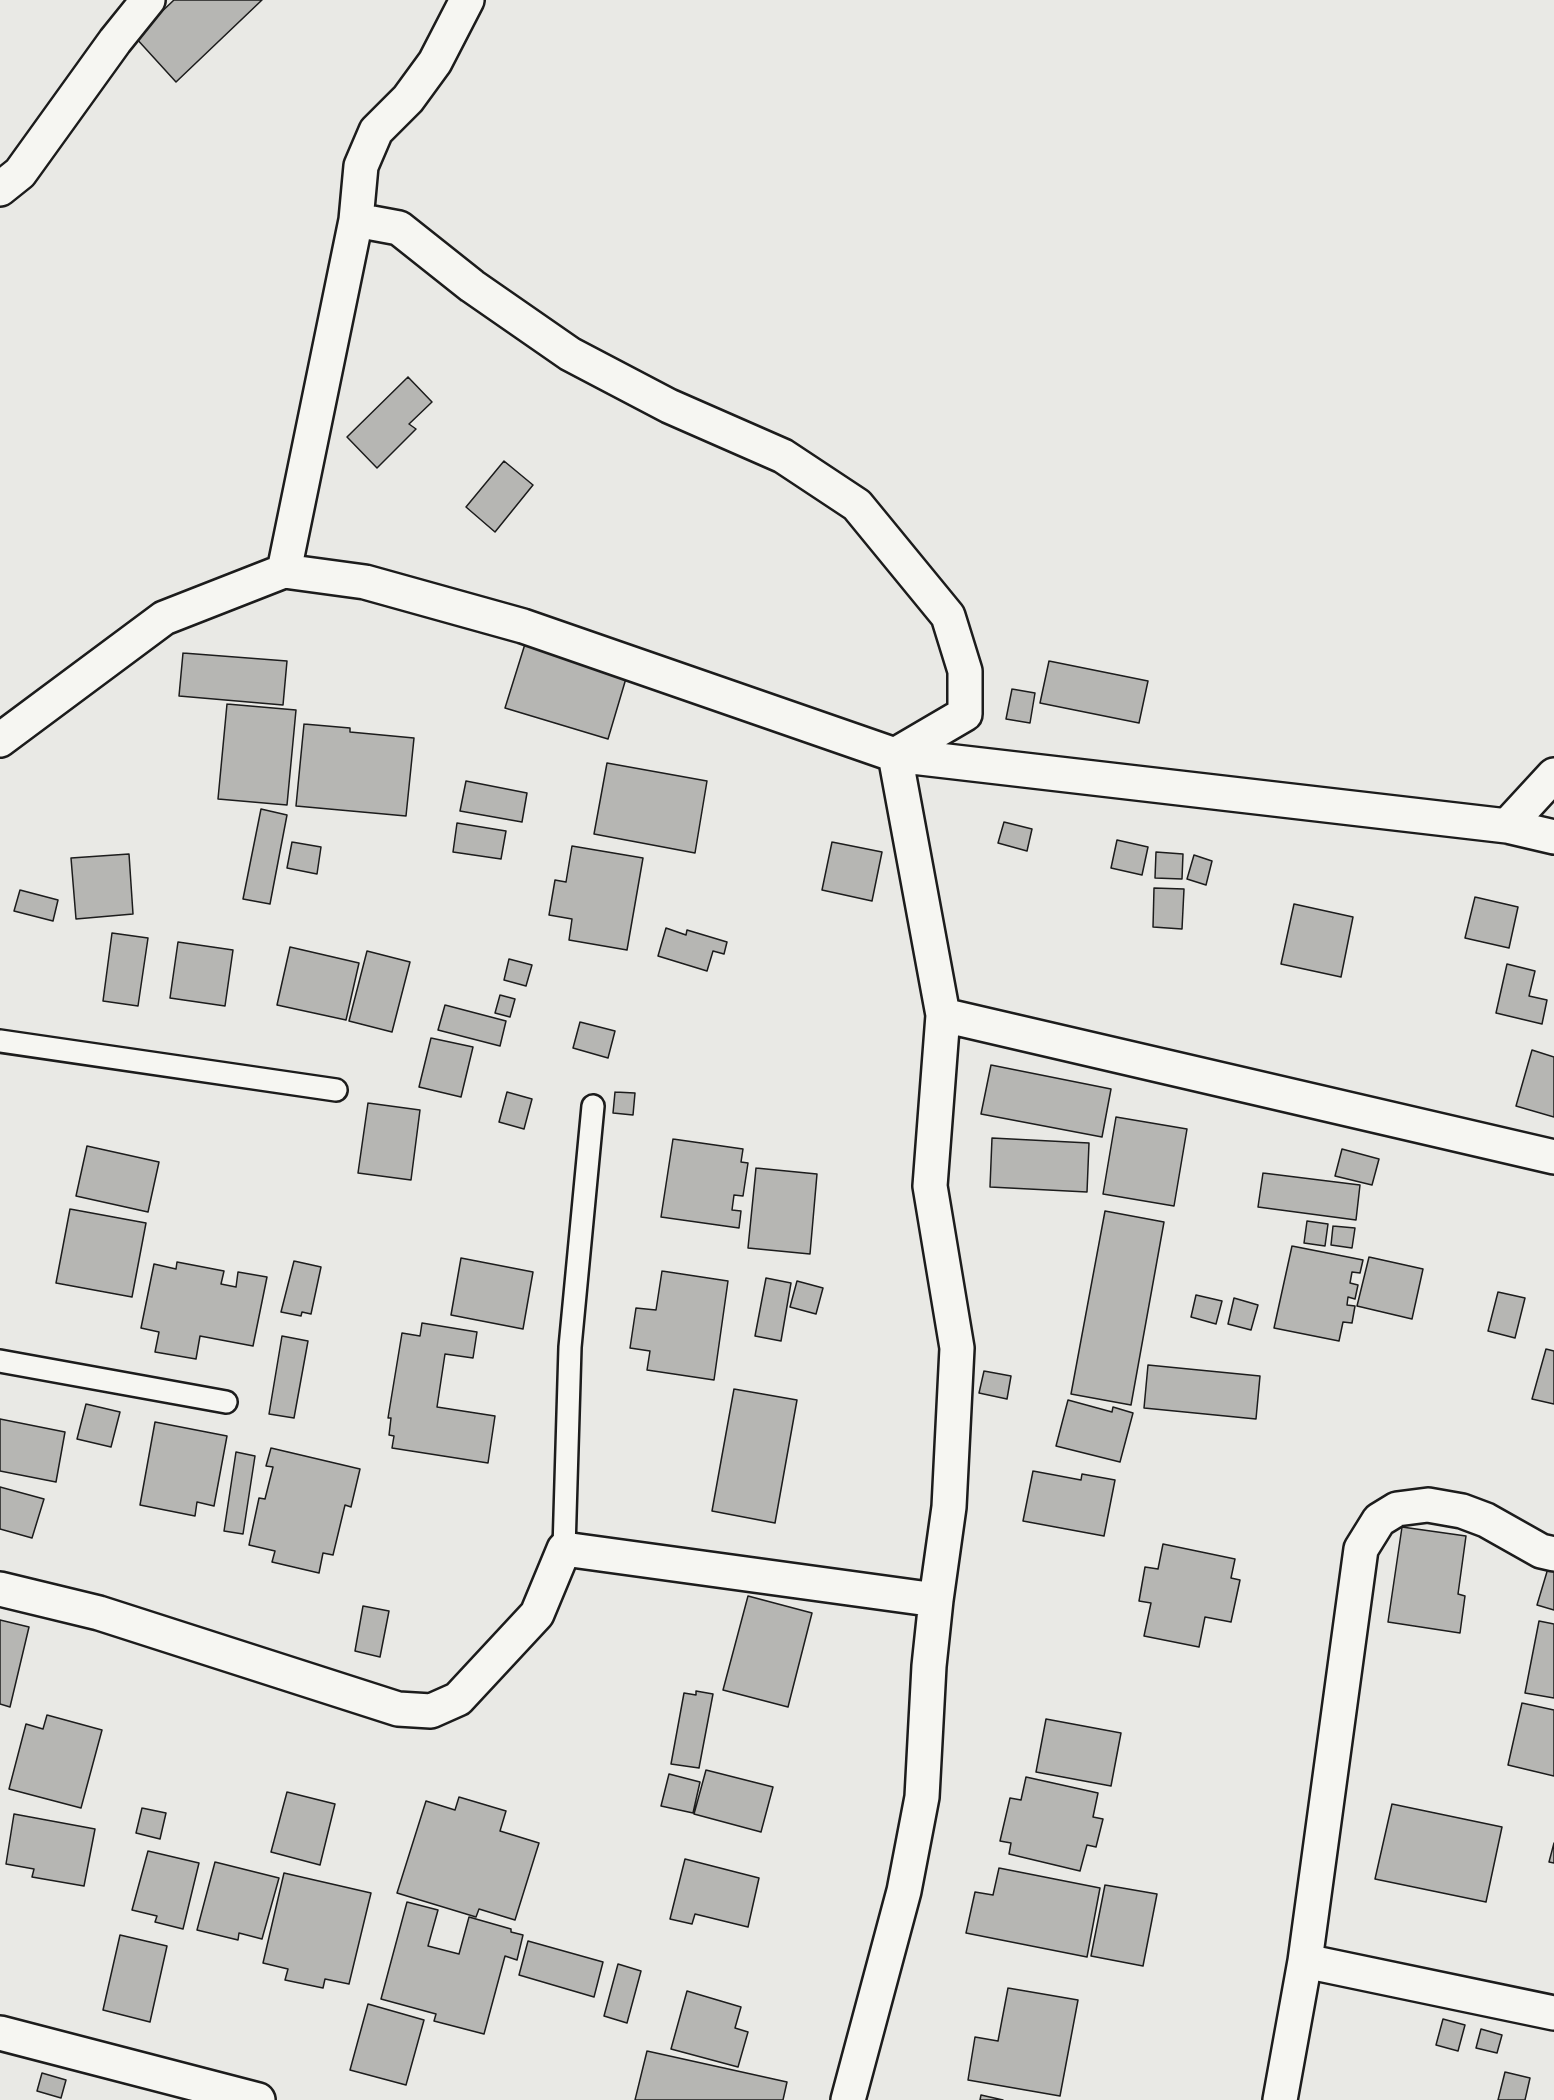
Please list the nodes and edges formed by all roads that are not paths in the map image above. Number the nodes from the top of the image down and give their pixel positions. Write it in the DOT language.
graph roads {
  1 [pos="148,0"];
  2 [pos="467,0"];
  3 [pos="0,189"];
  4 [pos="356,220"];
  5 [pos="284,571"];
  6 [pos="0,740"];
  7 [pos="895,755"];
  8 [pos="1554,775"];
  9 [pos="1507,826"];
  10 [pos="1554,837"];
  11 [pos="943,1014"];
  12 [pos="0,1041"];
  13 [pos="336,1090"];
  14 [pos="593,1106"];
  15 [pos="1554,1157"];
  16 [pos="0,1361"];
  17 [pos="226,1402"];
  18 [pos="564,1549"];
  19 [pos="1554,1554"];
  20 [pos="0,1589"];
  21 [pos="936,1600"];
  22 [pos="1305,1961"];
  23 [pos="1554,2013"];
  24 [pos="0,2033"];
  25 [pos="258,2100"];
  26 [pos="848,2100"];
  27 [pos="1280,2100"];
  1 -- 3 [label="street"];
  2 -- 4 [label="street"];
  4 -- 5 [label="street"];
  4 -- 7 [label="street"];
  5 -- 6 [label="street"];
  5 -- 7 [label="street"];
  7 -- 9 [label="street"];
  7 -- 11 [label="street"];
  8 -- 9 [label="street"];
  9 -- 10 [label="street"];
  11 -- 15 [label="street"];
  11 -- 21 [label="street"];
  12 -- 13 [label="lane"];
  14 -- 18 [label="lane"];
  16 -- 17 [label="lane"];
  18 -- 20 [label="street"];
  18 -- 21 [label="street"];
  19 -- 22 [label="street"];
  21 -- 26 [label="street"];
  22 -- 23 [label="street"];
  22 -- 27 [label="street"];
  24 -- 25 [label="street"];
}
